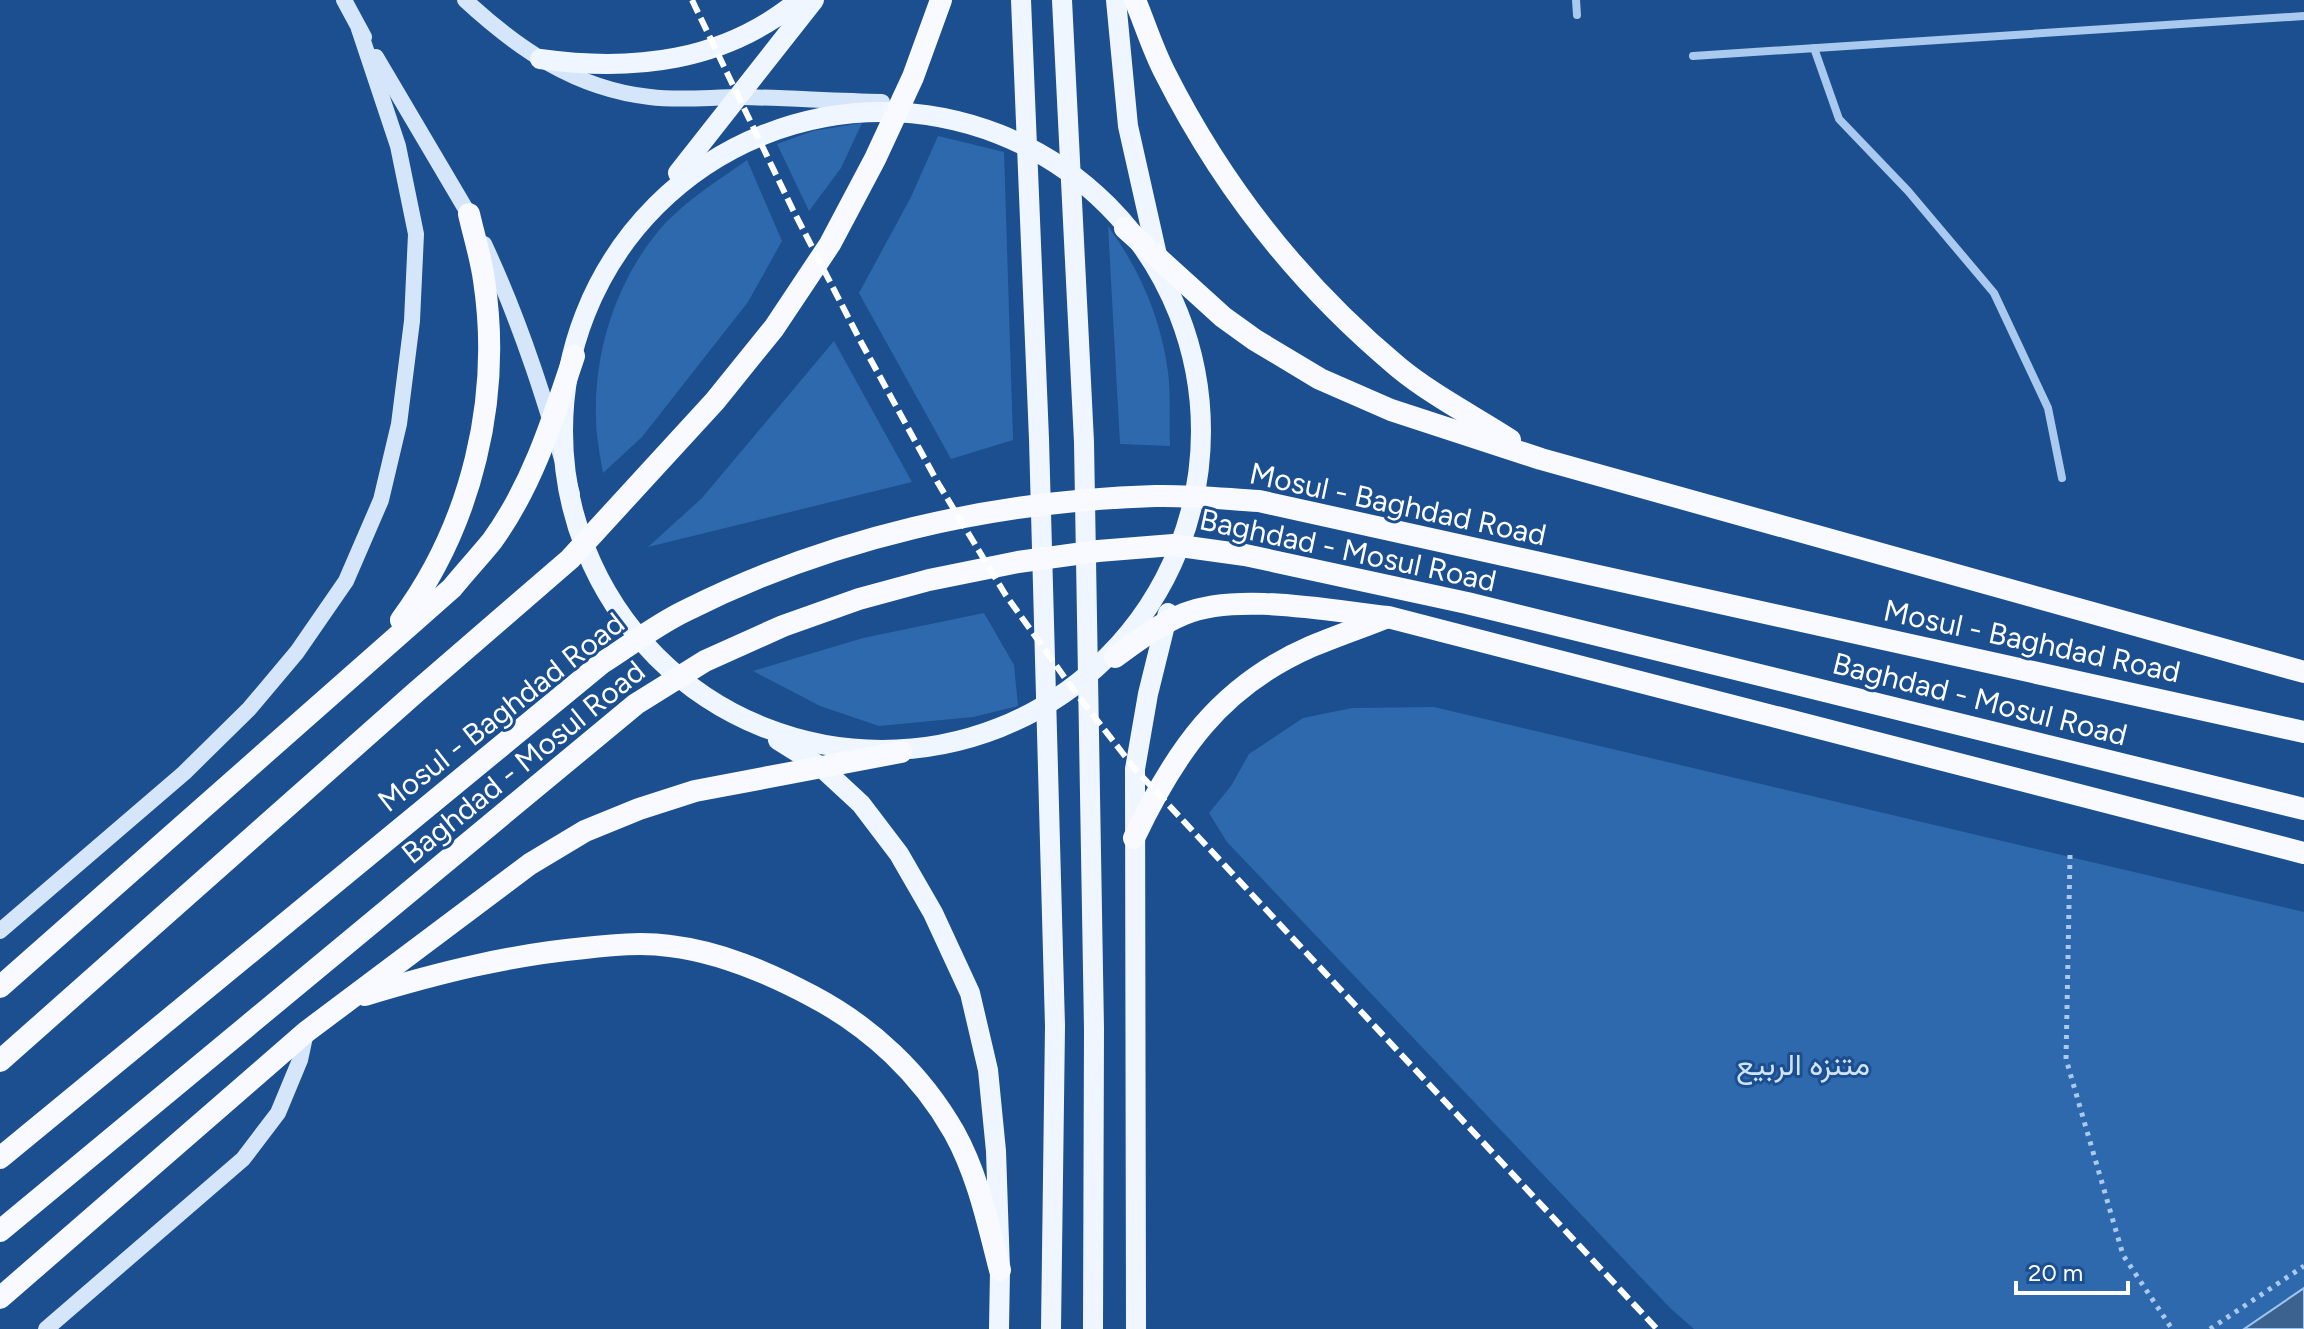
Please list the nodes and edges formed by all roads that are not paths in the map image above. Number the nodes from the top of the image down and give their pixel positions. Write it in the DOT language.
graph roads {
  1 [pos="344,0"];
  2 [pos="465,0"];
  3 [pos="799,0"];
  4 [pos="814,0"];
  5 [pos="941,0"];
  6 [pos="1021,0"];
  7 [pos="1062,0"];
  8 [pos="1116,0"];
  9 [pos="1135,0"];
  10 [pos="1576,0"];
  11 [pos="1577,15"];
  12 [pos="2304,16"];
  13 [pos="359,29"];
  14 [pos="1814,48"];
  15 [pos="1693,56"];
  16 [pos="540,59"];
  17 [pos="738,97"];
  18 [pos="882,102"];
  19 [pos="469,214"];
  20 [pos="640,221"];
  21 [pos="1125,228"];
  22 [pos="1158,259"];
  23 [pos="1169,311"];
  24 [pos="574,356"];
  25 [pos="552,423"];
  26 [pos="1541,459"];
  27 [pos="2062,478"];
  28 [pos="572,494"];
  29 [pos="1179,564"];
  30 [pos="1388,617"];
  31 [pos="1166,623"];
  32 [pos="379,651"];
  33 [pos="1115,657"];
  34 [pos="2304,672"];
  35 [pos="731,710"];
  36 [pos="2304,732"];
  37 [pos="901,752"];
  38 [pos="821,767"];
  39 [pos="2304,809"];
  40 [pos="1134,838"];
  41 [pos="2304,853"];
  42 [pos="0,931"];
  43 [pos="0,987"];
  44 [pos="353,998"];
  45 [pos="306,1032"];
  46 [pos="0,1061"];
  47 [pos="0,1158"];
  48 [pos="0,1231"];
  49 [pos="1000,1270"];
  50 [pos="0,1298"];
  51 [pos="46,1329"];
  52 [pos="999,1329"];
  53 [pos="1051,1329"];
  54 [pos="1093,1329"];
  55 [pos="1136,1329"];
  1 -- 13 [label="main road"];
  2 -- 16 [label="main road"];
  3 -- 16 [label="main road"];
  4 -- 17 [label="main road"];
  5 -- 46 [label="highway"];
  6 -- 53 [label="main road"];
  7 -- 54 [label="main road"];
  8 -- 22 [label="main road"];
  9 -- 26 [label="highway"];
  10 -- 11 [label="street"];
  12 -- 14 [label="street"];
  13 -- 19 [label="main road"];
  13 -- 42 [label="main road"];
  14 -- 15 [label="street"];
  14 -- 27 [label="street"];
  16 -- 17 [label="main road"];
  17 -- 18 [label="main road"];
  17 -- 20 [label="main road"];
  18 -- 20 [label="main road"];
  18 -- 21 [label="main road"];
  19 -- 25 [label="main road"];
  19 -- 32 [label="highway"];
  20 -- 24 [label="main road"];
  21 -- 22 [label="highway"];
  21 -- 23 [label="main road"];
  22 -- 23 [label="main road"];
  22 -- 26 [label="highway"];
  23 -- 29 [label="main road"];
  24 -- 25 [label="highway"];
  24 -- 28 [label="main road"];
  25 -- 28 [label="main road"];
  25 -- 32 [label="highway"];
  26 -- 34 [label="highway"];
  28 -- 35 [label="main road"];
  29 -- 31 [label="main road"];
  29 -- 33 [label="main road"];
  30 -- 31 [label="highway"];
  30 -- 40 [label="highway"];
  30 -- 41 [label="highway"];
  31 -- 33 [label="highway"];
  31 -- 40 [label="main road"];
  32 -- 43 [label="highway"];
  33 -- 37 [label="main road"];
  35 -- 37 [label="main road"];
  35 -- 38 [label="main road"];
  36 -- 47 [label="highway, Mosul - Baghdad Road"];
  37 -- 38 [label="highway"];
  38 -- 44 [label="highway"];
  38 -- 49 [label="main road"];
  39 -- 48 [label="highway, Baghdad - Mosul Road"];
  40 -- 55 [label="main road"];
  44 -- 45 [label="highway"];
  44 -- 49 [label="highway"];
  45 -- 50 [label="highway"];
  45 -- 51 [label="main road"];
  49 -- 52 [label="main road"];
}
